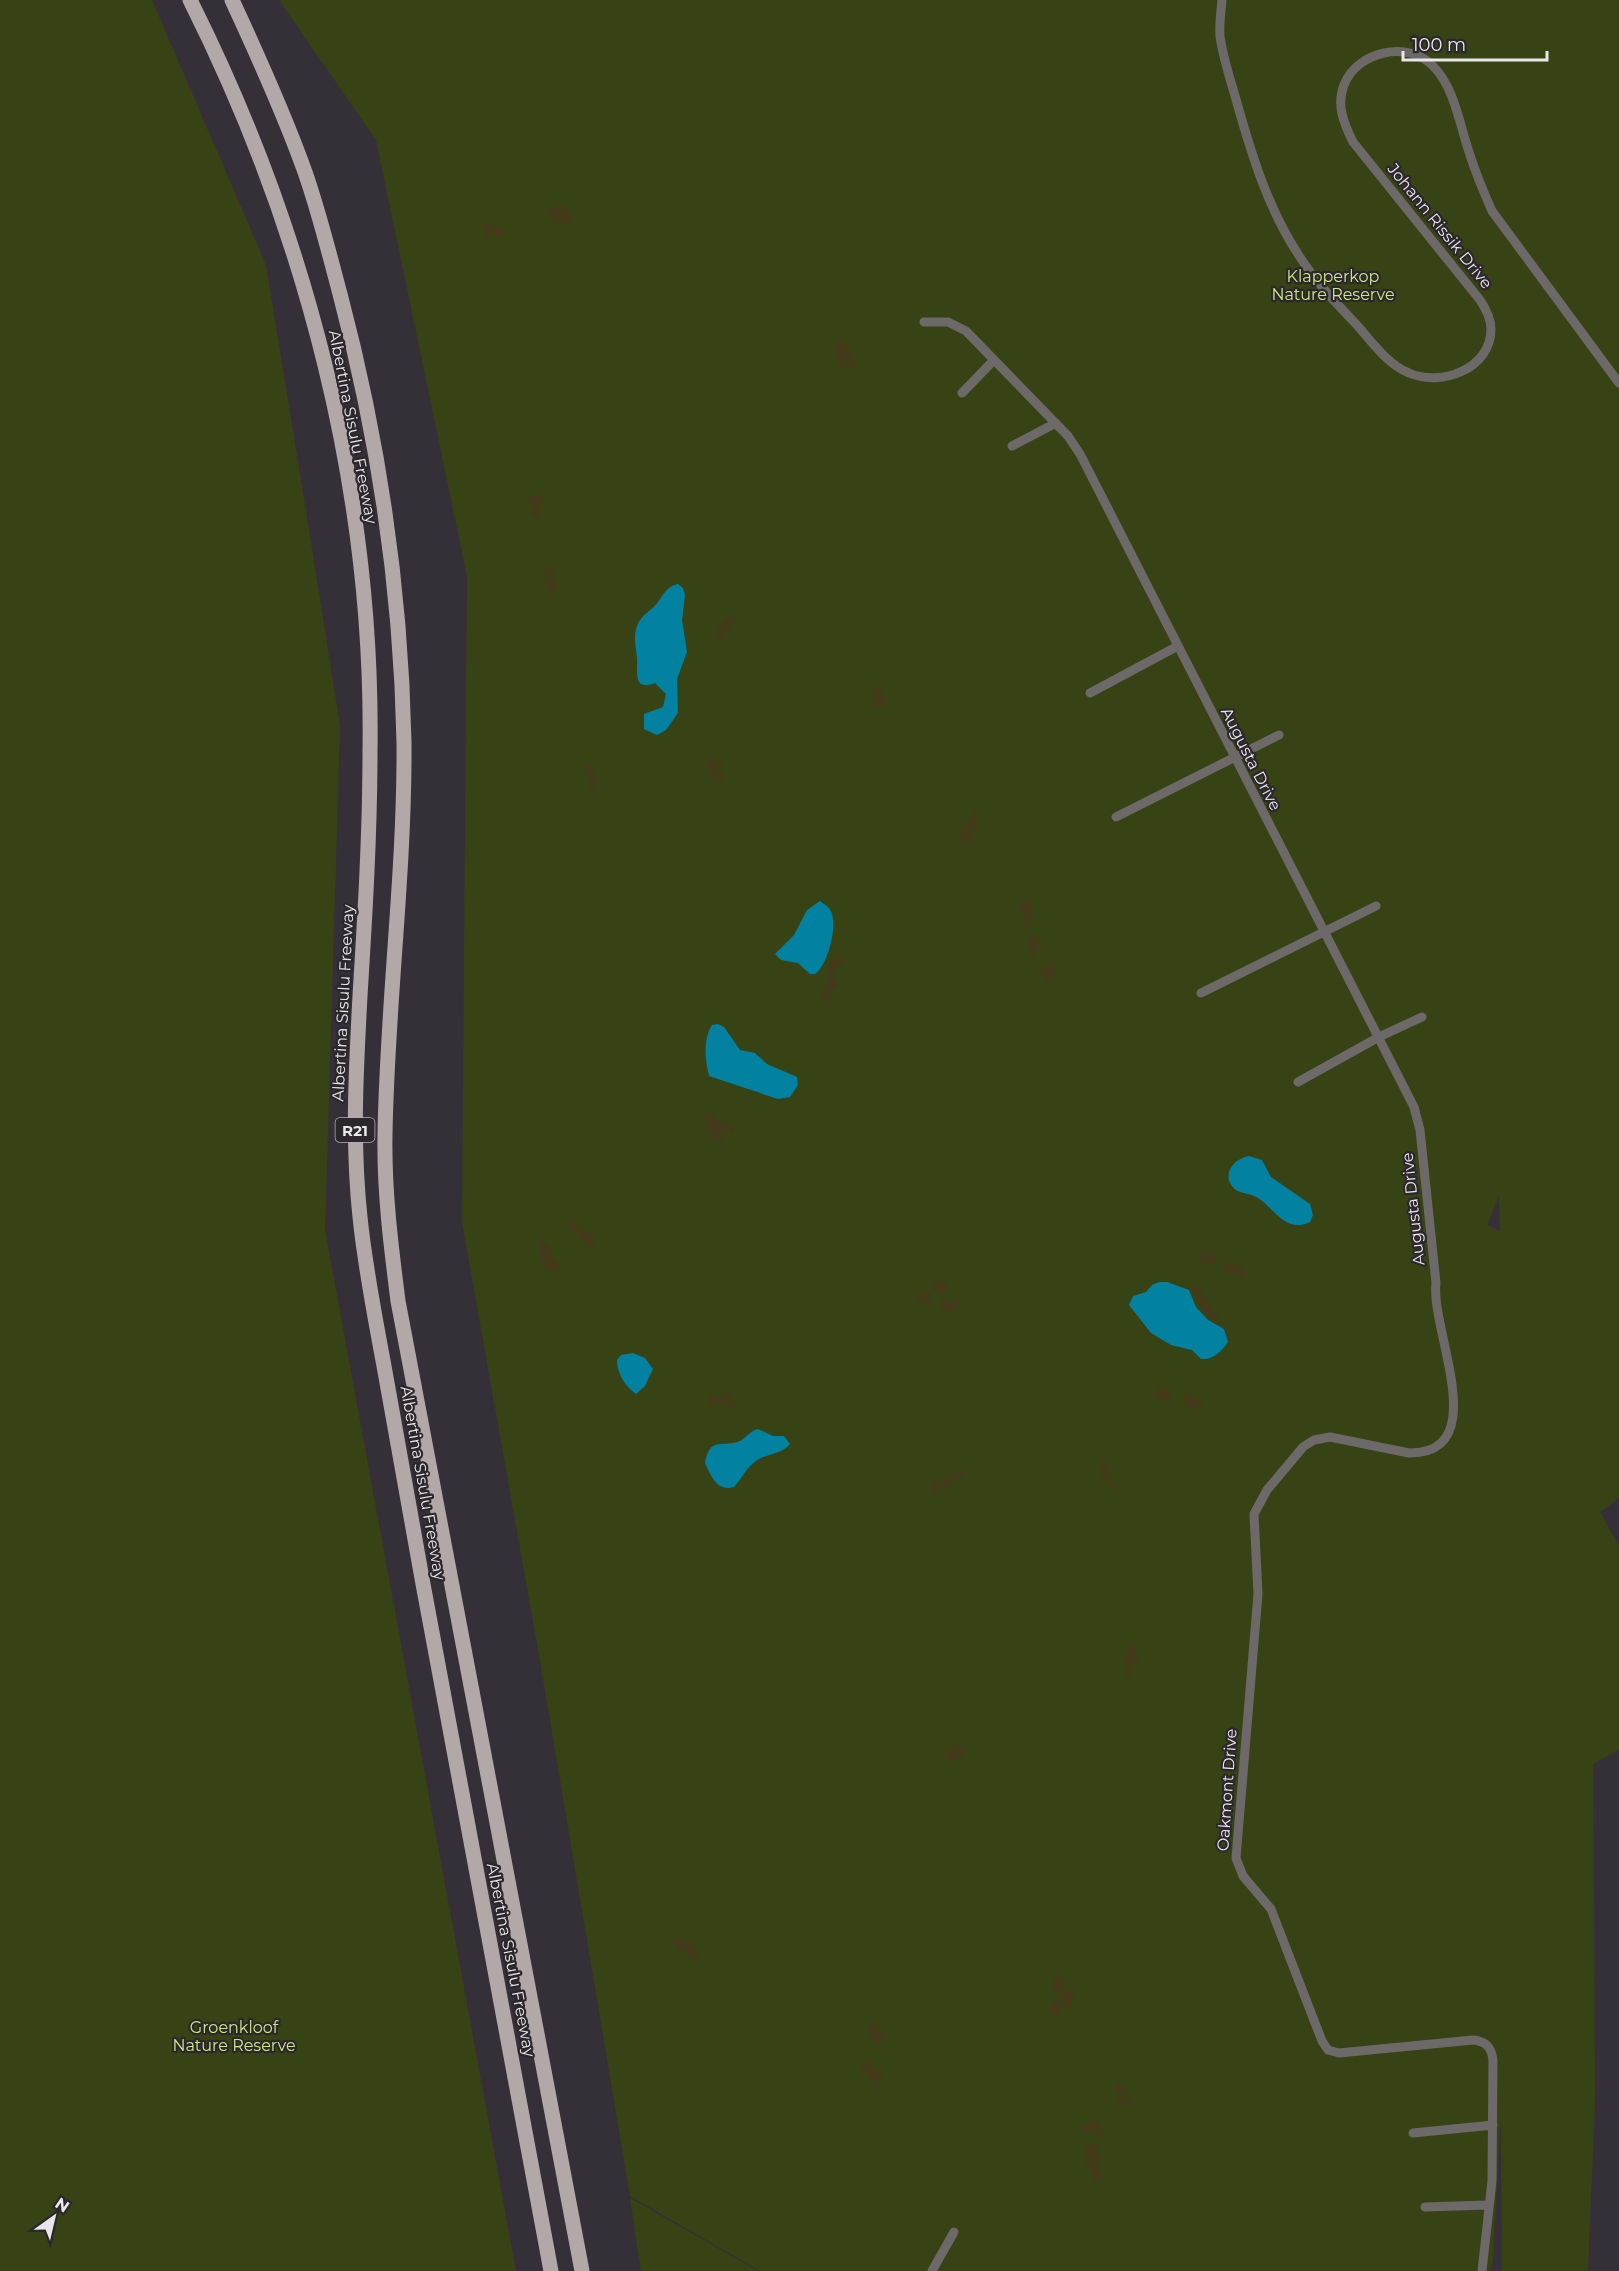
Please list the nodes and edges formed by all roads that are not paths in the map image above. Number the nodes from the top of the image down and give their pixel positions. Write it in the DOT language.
graph roads {
  1 [pos="190,0"];
  2 [pos="232,0"];
  3 [pos="1222,0"];
  4 [pos="924,322"];
  5 [pos="994,360"];
  6 [pos="1619,383"];
  7 [pos="962,393"];
  8 [pos="1056,423"];
  9 [pos="1012,446"];
  10 [pos="1176,647"];
  11 [pos="1090,693"];
  12 [pos="1279,735"];
  13 [pos="1234,757"];
  14 [pos="1116,817"];
  15 [pos="1376,906"];
  16 [pos="1323,930"];
  17 [pos="1201,993"];
  18 [pos="1422,1017"];
  19 [pos="1379,1037"];
  20 [pos="1298,1082"];
  21 [pos="1436,1283"];
  22 [pos="1493,2125"];
  23 [pos="1413,2133"];
  24 [pos="1488,2205"];
  25 [pos="1425,2207"];
  26 [pos="954,2232"];
  27 [pos="550,2271"];
  28 [pos="582,2271"];
  29 [pos="932,2271"];
  30 [pos="1482,2271"];
  1 -- 27 [label="highway, Albertina Sisulu Freeway / R21"];
  2 -- 28 [label="highway, Albertina Sisulu Freeway / R21"];
  3 -- 6 [label="street, Johann Rissik Drive"];
  4 -- 5 [label="street, Augusta Drive"];
  5 -- 7 [label="street"];
  5 -- 8 [label="street, Augusta Drive"];
  8 -- 9 [label="street"];
  8 -- 10 [label="street, Augusta Drive"];
  10 -- 11 [label="street"];
  10 -- 13 [label="street, Augusta Drive"];
  12 -- 13 [label="street"];
  13 -- 14 [label="street"];
  13 -- 16 [label="street, Augusta Drive"];
  15 -- 16 [label="street"];
  16 -- 17 [label="street"];
  16 -- 19 [label="street, Augusta Drive"];
  18 -- 19 [label="street"];
  19 -- 20 [label="street"];
  19 -- 21 [label="street, Augusta Drive"];
  21 -- 22 [label="street, Oakmont Drive"];
  22 -- 23 [label="street"];
  22 -- 24 [label="street, Oakmont Drive"];
  24 -- 25 [label="street"];
  24 -- 30 [label="street, Oakmont Drive"];
  26 -- 29 [label="street"];
}
